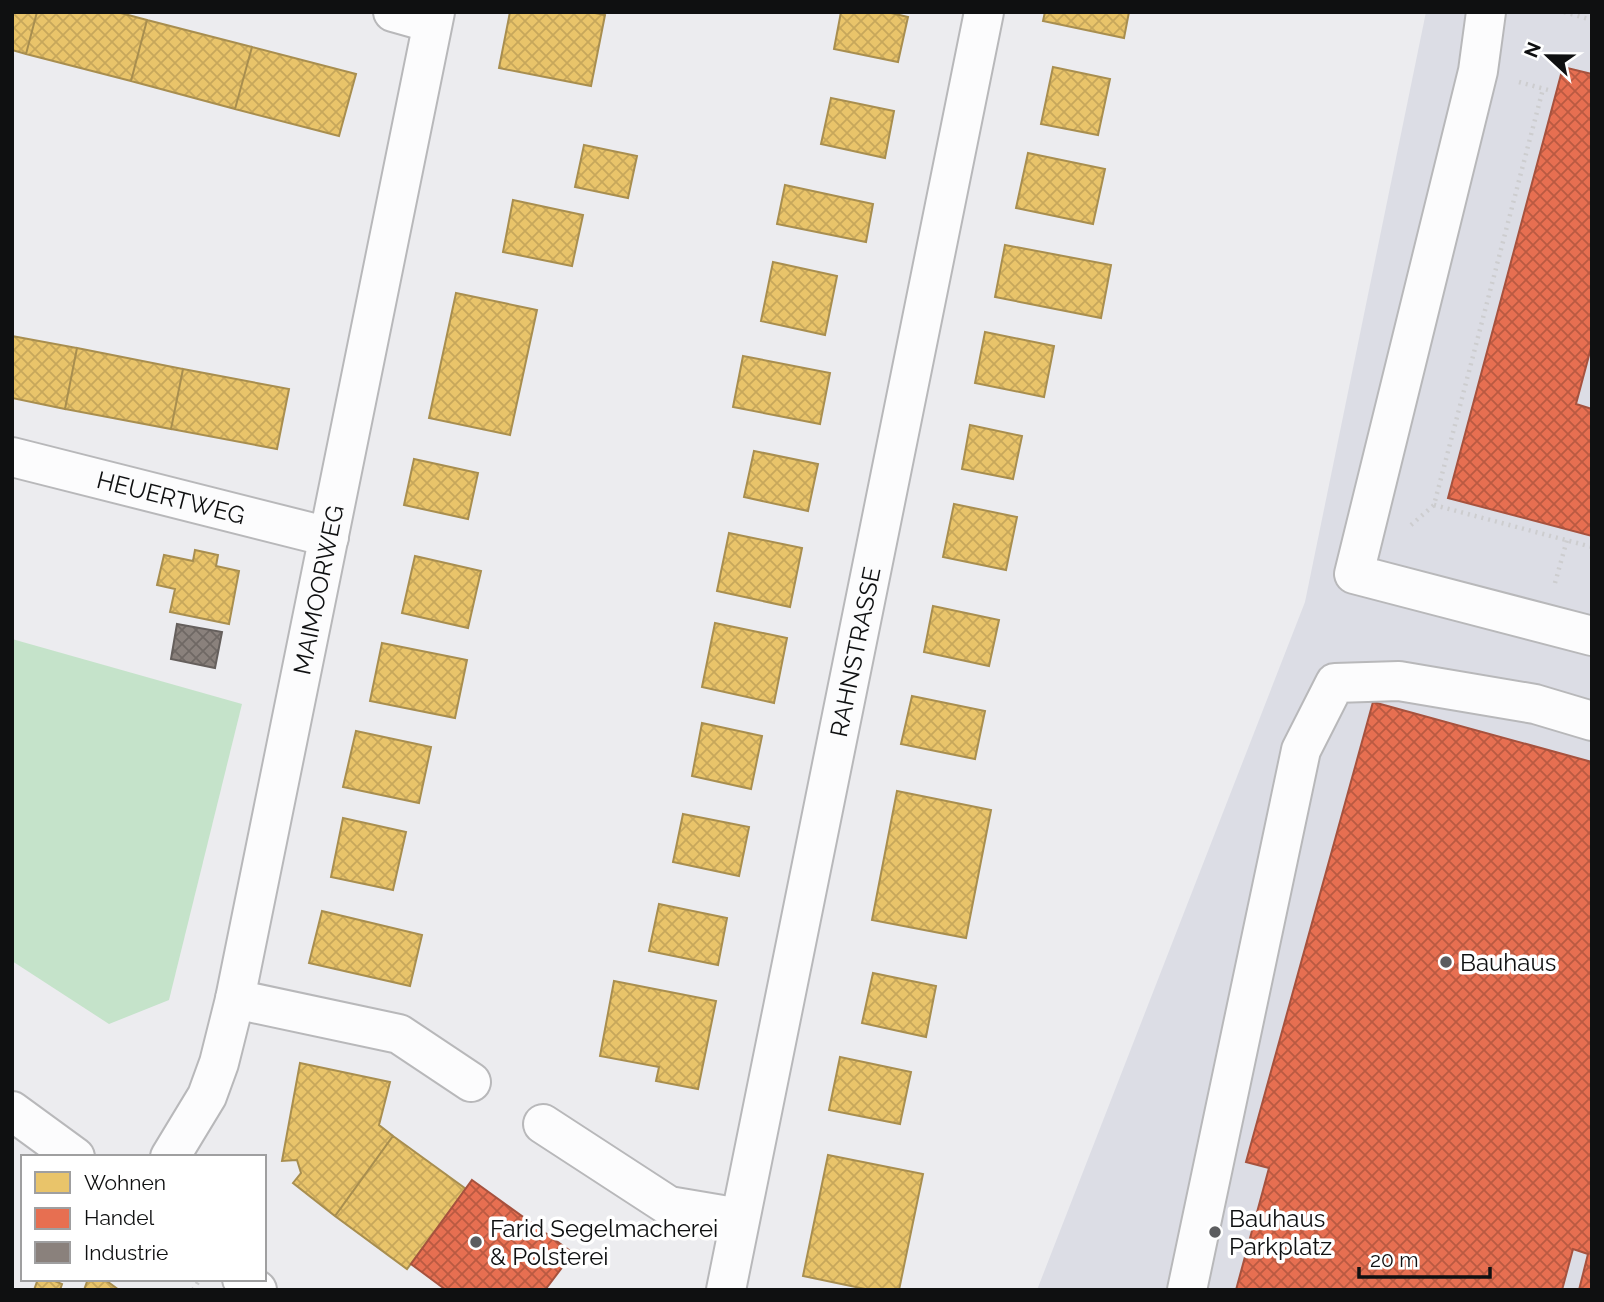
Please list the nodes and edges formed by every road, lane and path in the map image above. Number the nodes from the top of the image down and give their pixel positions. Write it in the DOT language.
graph roads {
  1 [pos="393,12"];
  2 [pos="984,12"];
  3 [pos="1486,12"];
  4 [pos="1564,12"];
  5 [pos="433,18"];
  6 [pos="1592,20"];
  7 [pos="1543,89"];
  8 [pos="12,457"];
  9 [pos="1434,505"];
  10 [pos="1404,531"];
  11 [pos="329,537"];
  12 [pos="1592,547"];
  13 [pos="1592,636"];
  14 [pos="1592,721"];
  15 [pos="235,999"];
  16 [pos="471,1082"];
  17 [pos="12,1111"];
  18 [pos="543,1124"];
  19 [pos="72,1155"];
  20 [pos="171,1155"];
  21 [pos="740,1218"];
  22 [pos="726,1290"];
  23 [pos="1187,1290"];
  1 -- 5 [label="street"];
  2 -- 21 [label="street, RAHNSTRASSE"];
  3 -- 13 [label="street"];
  4 -- 6 [label="path"];
  5 -- 11 [label="street, MAIMOORWEG"];
  7 -- 9 [label="path"];
  8 -- 11 [label="street, HEUERTWEG"];
  9 -- 10 [label="path"];
  9 -- 12 [label="path"];
  11 -- 15 [label="street, MAIMOORWEG"];
  14 -- 23 [label="street"];
  15 -- 16 [label="street"];
  15 -- 20 [label="street, MAIMOORWEG"];
  17 -- 19 [label="street"];
  18 -- 21 [label="street"];
  21 -- 22 [label="street, RAHNSTRASSE"];
}
